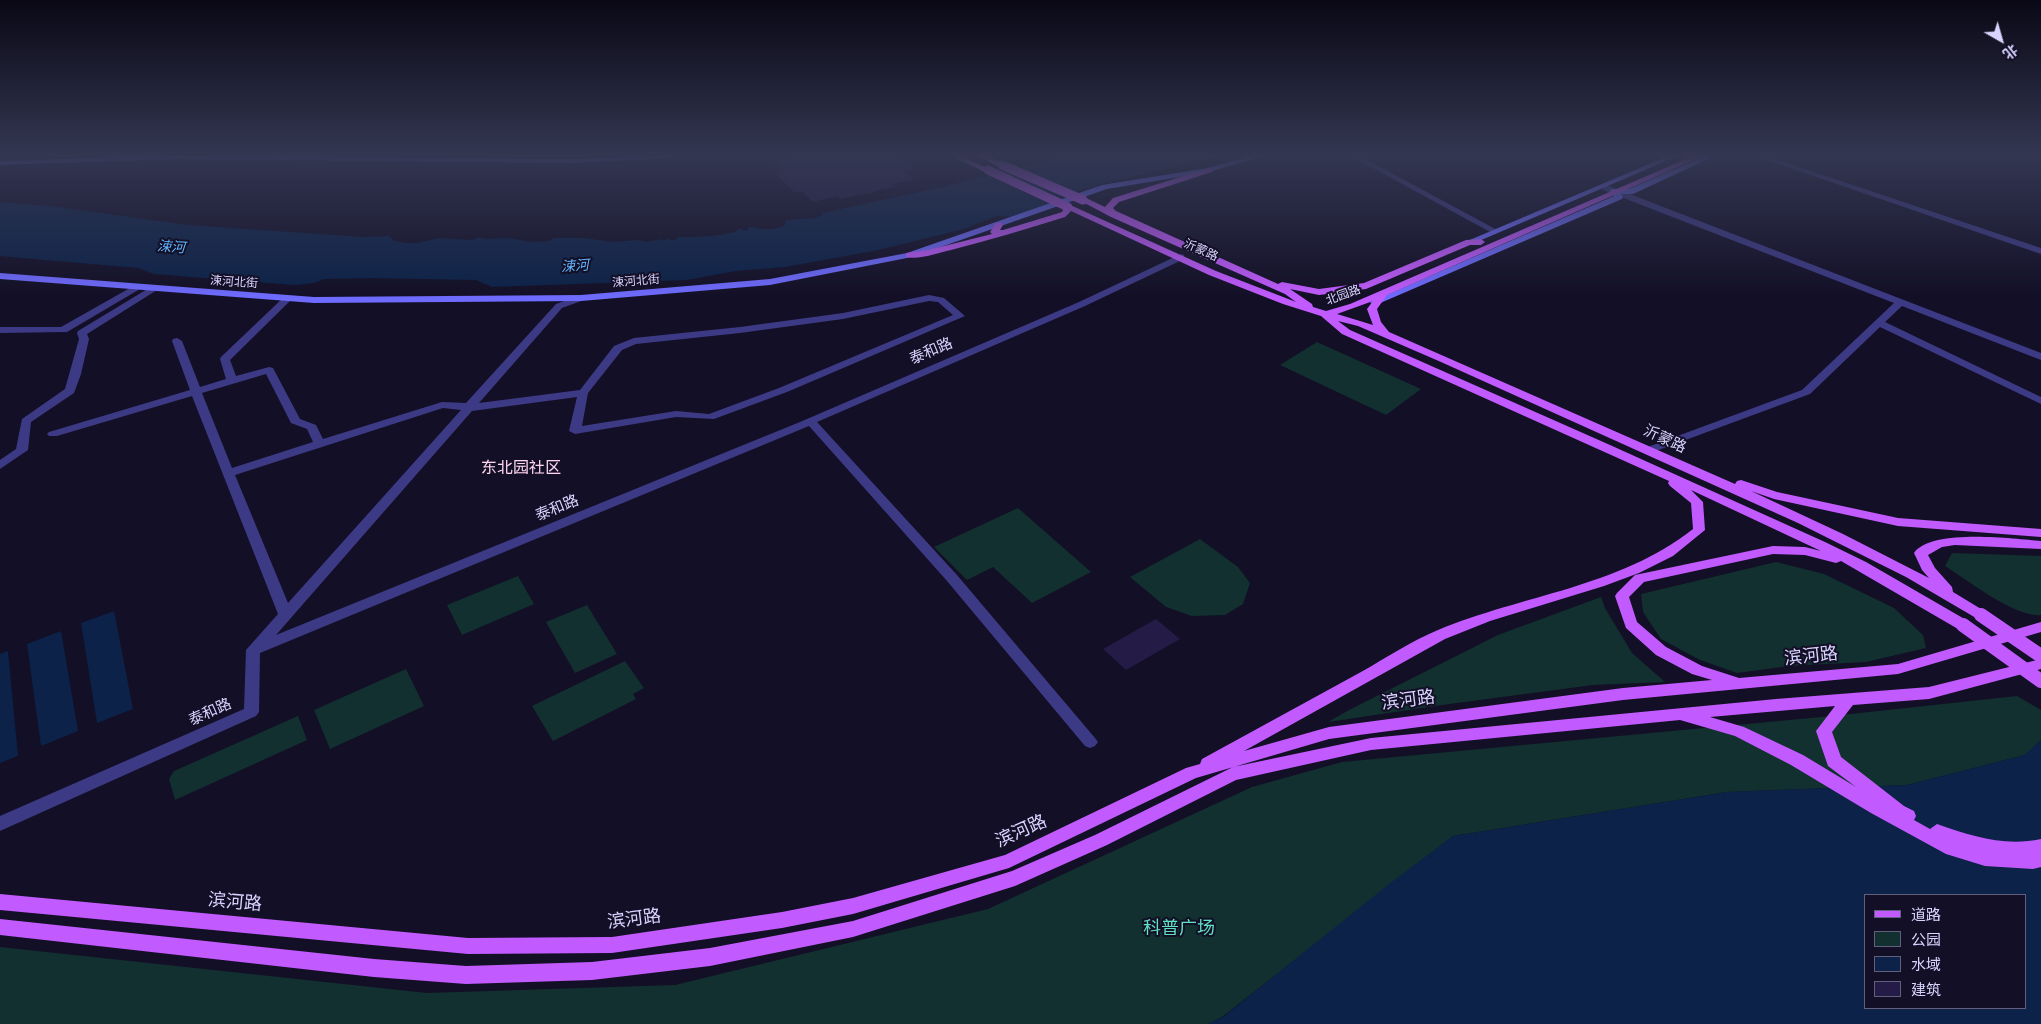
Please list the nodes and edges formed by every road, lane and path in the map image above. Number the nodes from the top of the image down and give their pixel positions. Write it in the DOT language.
graph roads {
  1 [pos="1058,204"];
  2 [pos="1061,204"];
  3 [pos="1091,204"];
  4 [pos="1112,204"];
  5 [pos="1445,204"];
  6 [pos="1561,204"];
  7 [pos="1576,204"];
  8 [pos="1579,204"];
  9 [pos="1603,204"];
  10 [pos="1645,204"];
  11 [pos="1901,204"];
  12 [pos="1068,207"];
  13 [pos="1114,215"];
  14 [pos="1096,219"];
  15 [pos="999,225"];
  16 [pos="1496,231"];
  17 [pos="1469,242"];
  18 [pos="1481,242"];
  19 [pos="2041,251"];
  20 [pos="909,255"];
  21 [pos="1180,257"];
  22 [pos="0,276"];
  23 [pos="1267,283"];
  24 [pos="137,287"];
  25 [pos="154,288"];
  26 [pos="1384,292"];
  27 [pos="288,298"];
  28 [pos="544,298"];
  29 [pos="581,298"];
  30 [pos="1375,302"];
  31 [pos="1900,303"];
  32 [pos="559,306"];
  33 [pos="1325,315"];
  34 [pos="1879,323"];
  35 [pos="0,330"];
  36 [pos="1396,338"];
  37 [pos="177,341"];
  38 [pos="2041,357"];
  39 [pos="232,381"];
  40 [pos="196,392"];
  41 [pos="583,393"];
  42 [pos="2041,401"];
  43 [pos="469,407"];
  44 [pos="810,422"];
  45 [pos="54,434"];
  46 [pos="320,442"];
  47 [pos="1649,450"];
  48 [pos="1635,460"];
  49 [pos="1677,463"];
  50 [pos="0,465"];
  51 [pos="228,473"];
  52 [pos="2041,533"];
  53 [pos="2041,545"];
  54 [pos="1861,565"];
  55 [pos="1954,598"];
  56 [pos="285,614"];
  57 [pos="2041,627"];
  58 [pos="253,650"];
  59 [pos="2041,656"];
  60 [pos="2041,664"];
  61 [pos="2041,681"];
  62 [pos="1742,684"];
  63 [pos="1848,700"];
  64 [pos="1676,715"];
  65 [pos="1090,742"];
  66 [pos="1192,773"];
  67 [pos="0,824"];
  68 [pos="2041,846"];
  69 [pos="2041,860"];
  70 [pos="0,902"];
  71 [pos="0,927"];
  1 -- 15 [label="main road, 涑河北街"];
  2 -- 12 [label="main road, 沂蒙路, bridge"];
  3 -- 13 [label="main road, 沂蒙路"];
  4 -- 13 [label="main road"];
  5 -- 16 [label="street"];
  6 -- 16 [label="main road"];
  7 -- 18 [label="main road, 北园路"];
  8 -- 26 [label="main road, 北园路"];
  9 -- 30 [label="main road"];
  10 -- 31 [label="street"];
  11 -- 19 [label="street"];
  12 -- 14 [label="main road, 沂蒙路"];
  12 -- 15 [label="main road"];
  13 -- 23 [label="main road, 沂蒙路"];
  14 -- 20 [label="main road"];
  14 -- 21 [label="main road, 沂蒙路"];
  15 -- 20 [label="main road, 涑河北街"];
  16 -- 17 [label="main road"];
  17 -- 18 [label="main road"];
  17 -- 23 [label="main road"];
  18 -- 33 [label="main road, 北园路"];
  20 -- 29 [label="main road, 涑河北街"];
  21 -- 33 [label="main road, 沂蒙路"];
  21 -- 44 [label="street, 泰和路"];
  22 -- 24 [label="main road, 涑河北街"];
  23 -- 33 [label="main road, 沂蒙路"];
  24 -- 25 [label="main road, 涑河北街"];
  24 -- 35 [label="street"];
  25 -- 27 [label="main road, 涑河北街"];
  25 -- 50 [label="street"];
  26 -- 30 [label="main road"];
  26 -- 33 [label="main road, 北园路"];
  27 -- 28 [label="main road, 涑河北街"];
  27 -- 39 [label="street"];
  28 -- 29 [label="main road, 涑河北街"];
  28 -- 32 [label="street"];
  29 -- 32 [label="street"];
  30 -- 36 [label="main road"];
  31 -- 34 [label="street"];
  31 -- 38 [label="street"];
  32 -- 43 [label="street"];
  33 -- 36 [label="main road, 沂蒙路"];
  33 -- 48 [label="main road, 沂蒙路"];
  34 -- 42 [label="street"];
  34 -- 47 [label="street"];
  36 -- 47 [label="main road, 沂蒙路"];
  37 -- 40 [label="street"];
  39 -- 40 [label="street"];
  39 -- 46 [label="street"];
  40 -- 45 [label="street"];
  40 -- 51 [label="street"];
  41 -- 41 [label="street"];
  41 -- 43 [label="street"];
  43 -- 46 [label="street"];
  43 -- 56 [label="street"];
  44 -- 58 [label="street, 泰和路"];
  44 -- 65 [label="street"];
  46 -- 51 [label="street"];
  47 -- 49 [label="main road, 沂蒙路"];
  48 -- 54 [label="main road, 沂蒙路"];
  48 -- 66 [label="main road"];
  49 -- 52 [label="main road"];
  49 -- 55 [label="main road, 沂蒙路"];
  51 -- 56 [label="street"];
  53 -- 55 [label="main road"];
  54 -- 61 [label="main road, 沂蒙路, bridge"];
  54 -- 62 [label="main road"];
  55 -- 59 [label="main road, 沂蒙路, bridge"];
  56 -- 58 [label="street"];
  57 -- 62 [label="main road, 滨河路"];
  58 -- 67 [label="street, 泰和路"];
  60 -- 63 [label="main road"];
  62 -- 66 [label="main road, 滨河路"];
  63 -- 64 [label="main road"];
  63 -- 68 [label="main road"];
  64 -- 69 [label="main road"];
  64 -- 71 [label="main road"];
  66 -- 70 [label="main road, 滨河路"];
}
